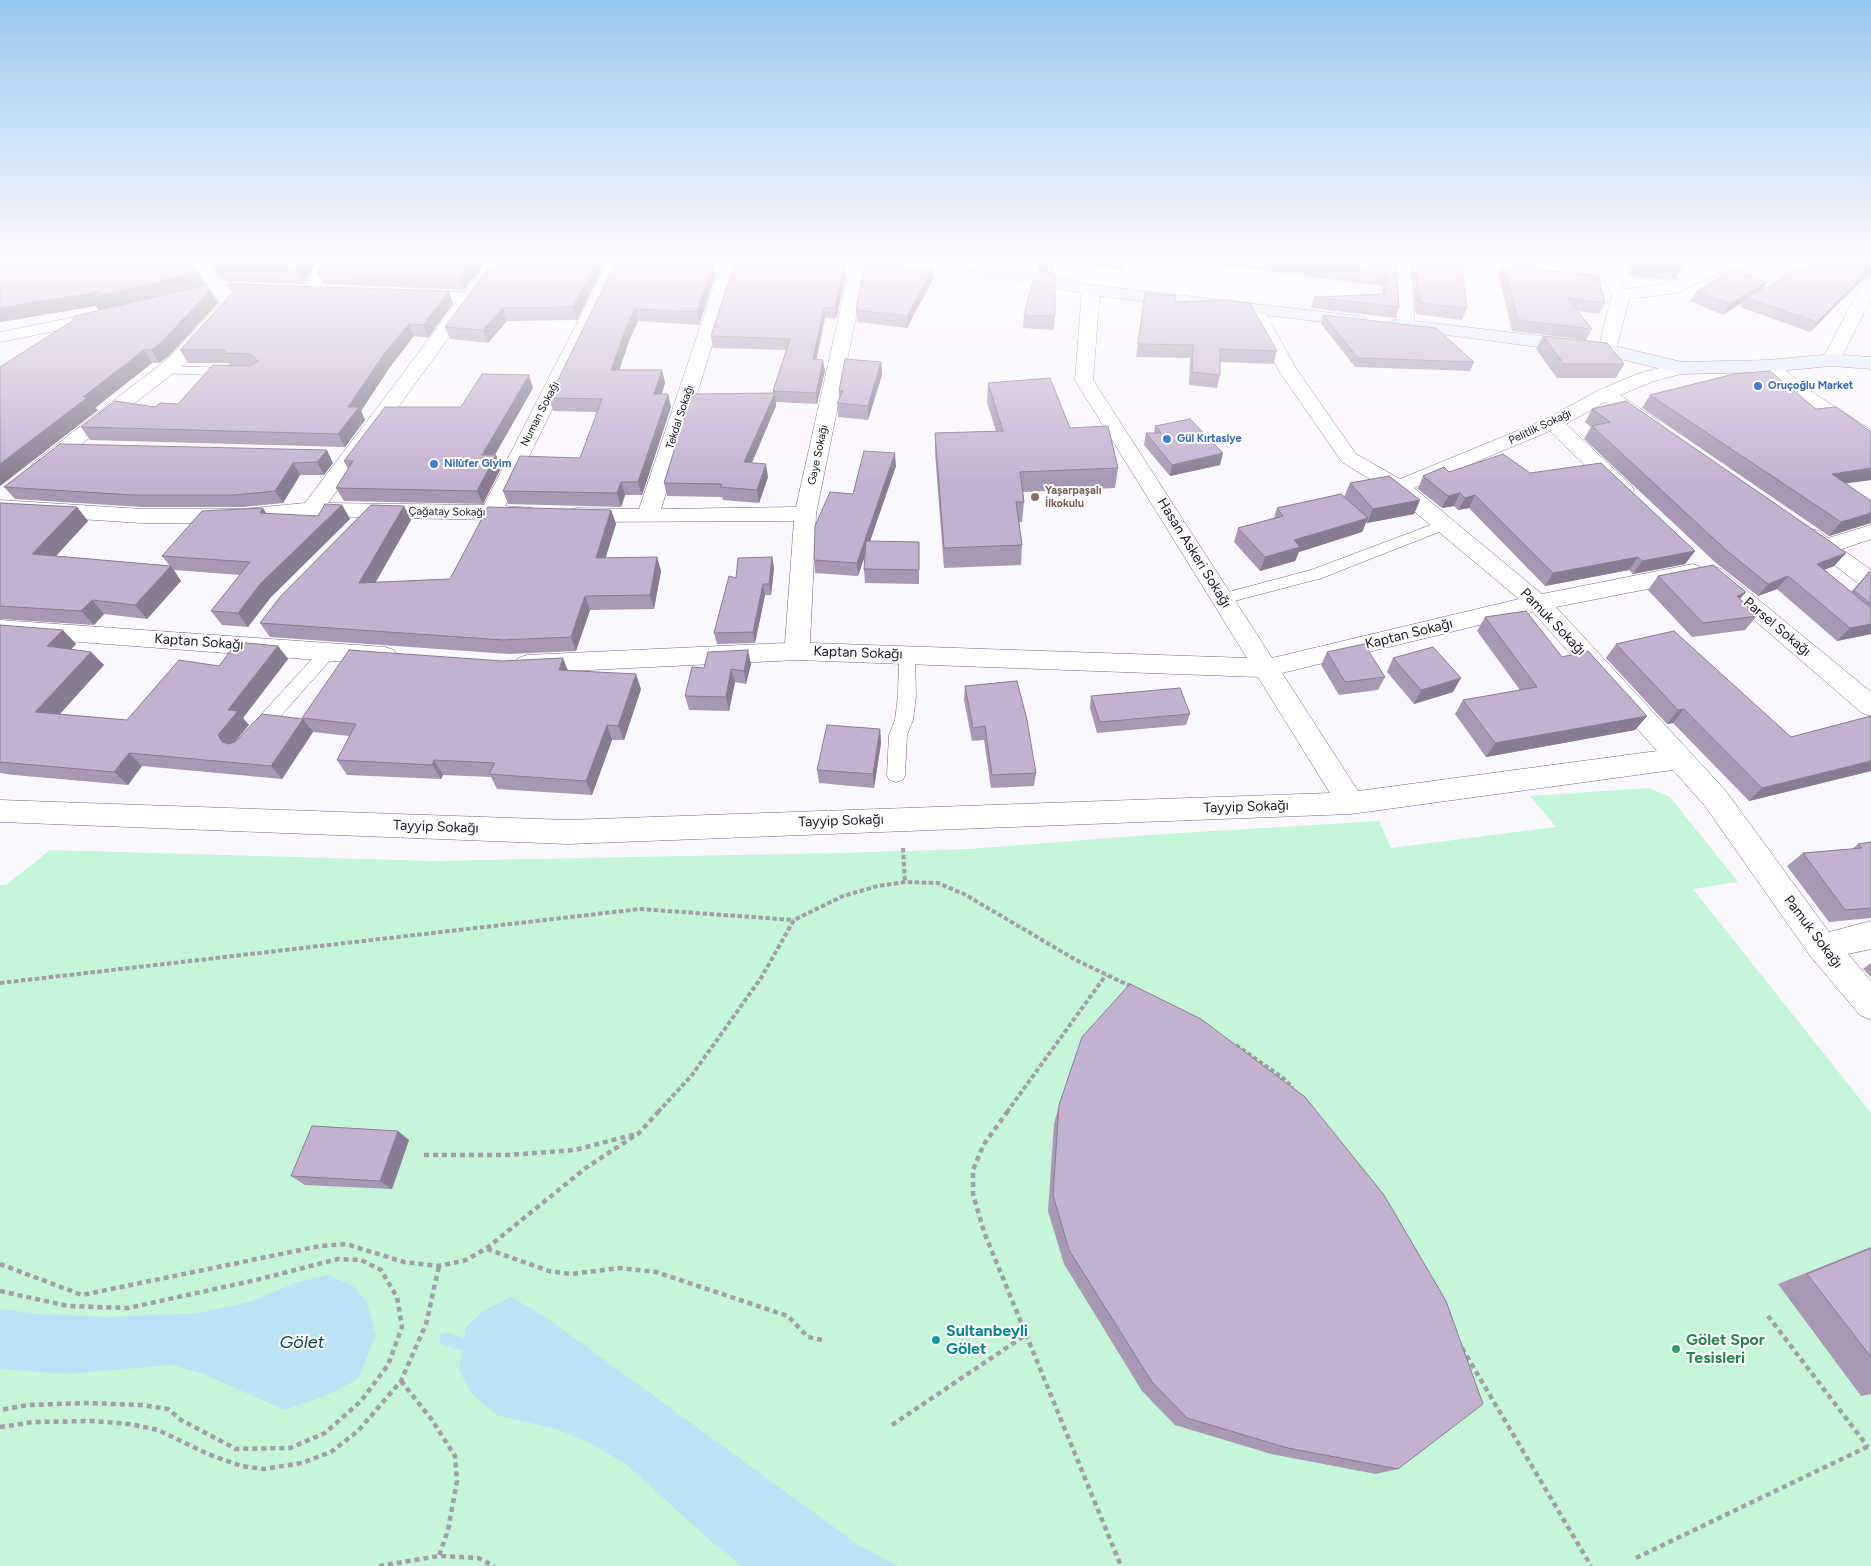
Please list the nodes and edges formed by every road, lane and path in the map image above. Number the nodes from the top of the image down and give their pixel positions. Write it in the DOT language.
graph roads {
  1 [pos="62,335"];
  2 [pos="200,335"];
  3 [pos="438,335"];
  4 [pos="579,335"];
  5 [pos="706,335"];
  6 [pos="843,335"];
  7 [pos="1087,335"];
  8 [pos="1269,335"];
  9 [pos="1487,335"];
  10 [pos="1611,335"];
  11 [pos="1844,335"];
  12 [pos="47,345"];
  13 [pos="1607,350"];
  14 [pos="1831,360"];
  15 [pos="1871,363"];
  16 [pos="1769,366"];
  17 [pos="1682,368"];
  18 [pos="166,370"];
  19 [pos="248,372"];
  20 [pos="1606,394"];
  21 [pos="1553,423"];
  22 [pos="1663,433"];
  23 [pos="1871,439"];
  24 [pos="65,448"];
  25 [pos="95,448"];
  26 [pos="14,487"];
  27 [pos="1399,487"];
  28 [pos="1637,503"];
  29 [pos="0,508"];
  30 [pos="312,509"];
  31 [pos="372,512"];
  32 [pos="491,512"];
  33 [pos="805,514"];
  34 [pos="648,516"];
  35 [pos="1793,524"];
  36 [pos="1444,525"];
  37 [pos="352,530"];
  38 [pos="1871,532"];
  39 [pos="1826,546"];
  40 [pos="1686,549"];
  41 [pos="1706,569"];
  42 [pos="1871,582"];
  43 [pos="1223,599"];
  44 [pos="1538,603"];
  45 [pos="0,628"];
  46 [pos="797,651"];
  47 [pos="328,652"];
  48 [pos="907,655"];
  49 [pos="404,657"];
  50 [pos="500,664"];
  51 [pos="1267,668"];
  52 [pos="1871,706"];
  53 [pos="246,742"];
  54 [pos="1679,759"];
  55 [pos="896,775"];
  56 [pos="1351,803"];
  57 [pos="0,811"];
  58 [pos="794,920"];
  59 [pos="1871,935"];
  60 [pos="1822,946"];
  61 [pos="1106,975"];
  62 [pos="0,984"];
  63 [pos="1138,990"];
  64 [pos="1871,1005"];
  65 [pos="1234,1044"];
  66 [pos="1296,1091"];
  67 [pos="639,1133"];
  68 [pos="424,1156"];
  69 [pos="487,1248"];
  70 [pos="0,1264"];
  71 [pos="439,1266"];
  72 [pos="0,1291"];
  73 [pos="1768,1316"];
  74 [pos="1027,1334"];
  75 [pos="822,1340"];
  76 [pos="1459,1343"];
  77 [pos="401,1380"];
  78 [pos="0,1410"];
  79 [pos="892,1425"];
  80 [pos="0,1426"];
  81 [pos="1870,1446"];
  82 [pos="440,1556"];
  83 [pos="1636,1558"];
  84 [pos="379,1566"];
  85 [pos="494,1566"];
  86 [pos="1121,1566"];
  87 [pos="1591,1566"];
  1 -- 12 [label="street"];
  2 -- 18 [label="street"];
  3 -- 30 [label="street"];
  4 -- 32 [label="street, Numan Sokağı"];
  5 -- 34 [label="street, Tekdal Sokağı"];
  6 -- 33 [label="street, Gaye Sokağı"];
  7 -- 43 [label="street, Hasan Askeri Sokağı"];
  8 -- 27 [label="street, Pamuk Sokağı"];
  9 -- 13 [label="street"];
  10 -- 13 [label="street"];
  11 -- 14 [label="street"];
  13 -- 17 [label="street"];
  14 -- 15 [label="street"];
  14 -- 16 [label="street"];
  16 -- 17 [label="street"];
  16 -- 23 [label="street"];
  17 -- 20 [label="street, Pelitlik Sokağı"];
  18 -- 19 [label="lane"];
  18 -- 24 [label="street"];
  20 -- 21 [label="street, Pelitlik Sokağı"];
  20 -- 22 [label="street"];
  21 -- 27 [label="street, Pelitlik Sokağı"];
  21 -- 28 [label="street"];
  24 -- 25 [label="street"];
  24 -- 26 [label="street"];
  27 -- 36 [label="street, Pamuk Sokağı"];
  29 -- 30 [label="street, Çağatay Sokağı"];
  30 -- 31 [label="street, Çağatay Sokağı"];
  31 -- 32 [label="street, Çağatay Sokağı"];
  31 -- 37 [label="street"];
  32 -- 34 [label="street, Çağatay Sokağı"];
  33 -- 34 [label="street, Çağatay Sokağı"];
  33 -- 46 [label="street, Gaye Sokağı"];
  35 -- 39 [label="street"];
  36 -- 43 [label="lane"];
  36 -- 44 [label="street, Pamuk Sokağı"];
  38 -- 39 [label="street"];
  39 -- 42 [label="street"];
  40 -- 41 [label="street, Parsel Sokağı"];
  41 -- 44 [label="street, Kaptan Sokağı"];
  41 -- 52 [label="street, Parsel Sokağı"];
  43 -- 51 [label="street, Hasan Askeri Sokağı"];
  44 -- 51 [label="street, Kaptan Sokağı"];
  44 -- 54 [label="street, Pamuk Sokağı"];
  45 -- 47 [label="street, Kaptan Sokağı"];
  46 -- 48 [label="street, Kaptan Sokağı"];
  46 -- 50 [label="street, Kaptan Sokağı"];
  47 -- 49 [label="street, Kaptan Sokağı"];
  47 -- 53 [label="lane"];
  48 -- 51 [label="street, Kaptan Sokağı"];
  48 -- 55 [label="lane"];
  51 -- 56 [label="street, Hasan Askeri Sokağı"];
  54 -- 56 [label="street, Tayyip Sokağı"];
  54 -- 60 [label="street, Pamuk Sokağı"];
  56 -- 57 [label="street, Tayyip Sokağı"];
  58 -- 61 [label="path"];
  58 -- 62 [label="path"];
  58 -- 67 [label="path"];
  59 -- 60 [label="street"];
  60 -- 64 [label="street, Pamuk Sokağı"];
  61 -- 63 [label="path"];
  61 -- 74 [label="path"];
  65 -- 66 [label="path"];
  67 -- 68 [label="path"];
  67 -- 69 [label="path"];
  69 -- 71 [label="path"];
  69 -- 75 [label="path"];
  70 -- 71 [label="path"];
  71 -- 77 [label="path"];
  72 -- 78 [label="path"];
  73 -- 81 [label="path"];
  74 -- 79 [label="path"];
  74 -- 86 [label="path"];
  76 -- 87 [label="path"];
  77 -- 80 [label="path"];
  77 -- 82 [label="path"];
  81 -- 83 [label="path"];
  82 -- 84 [label="path"];
  82 -- 85 [label="path"];
}
